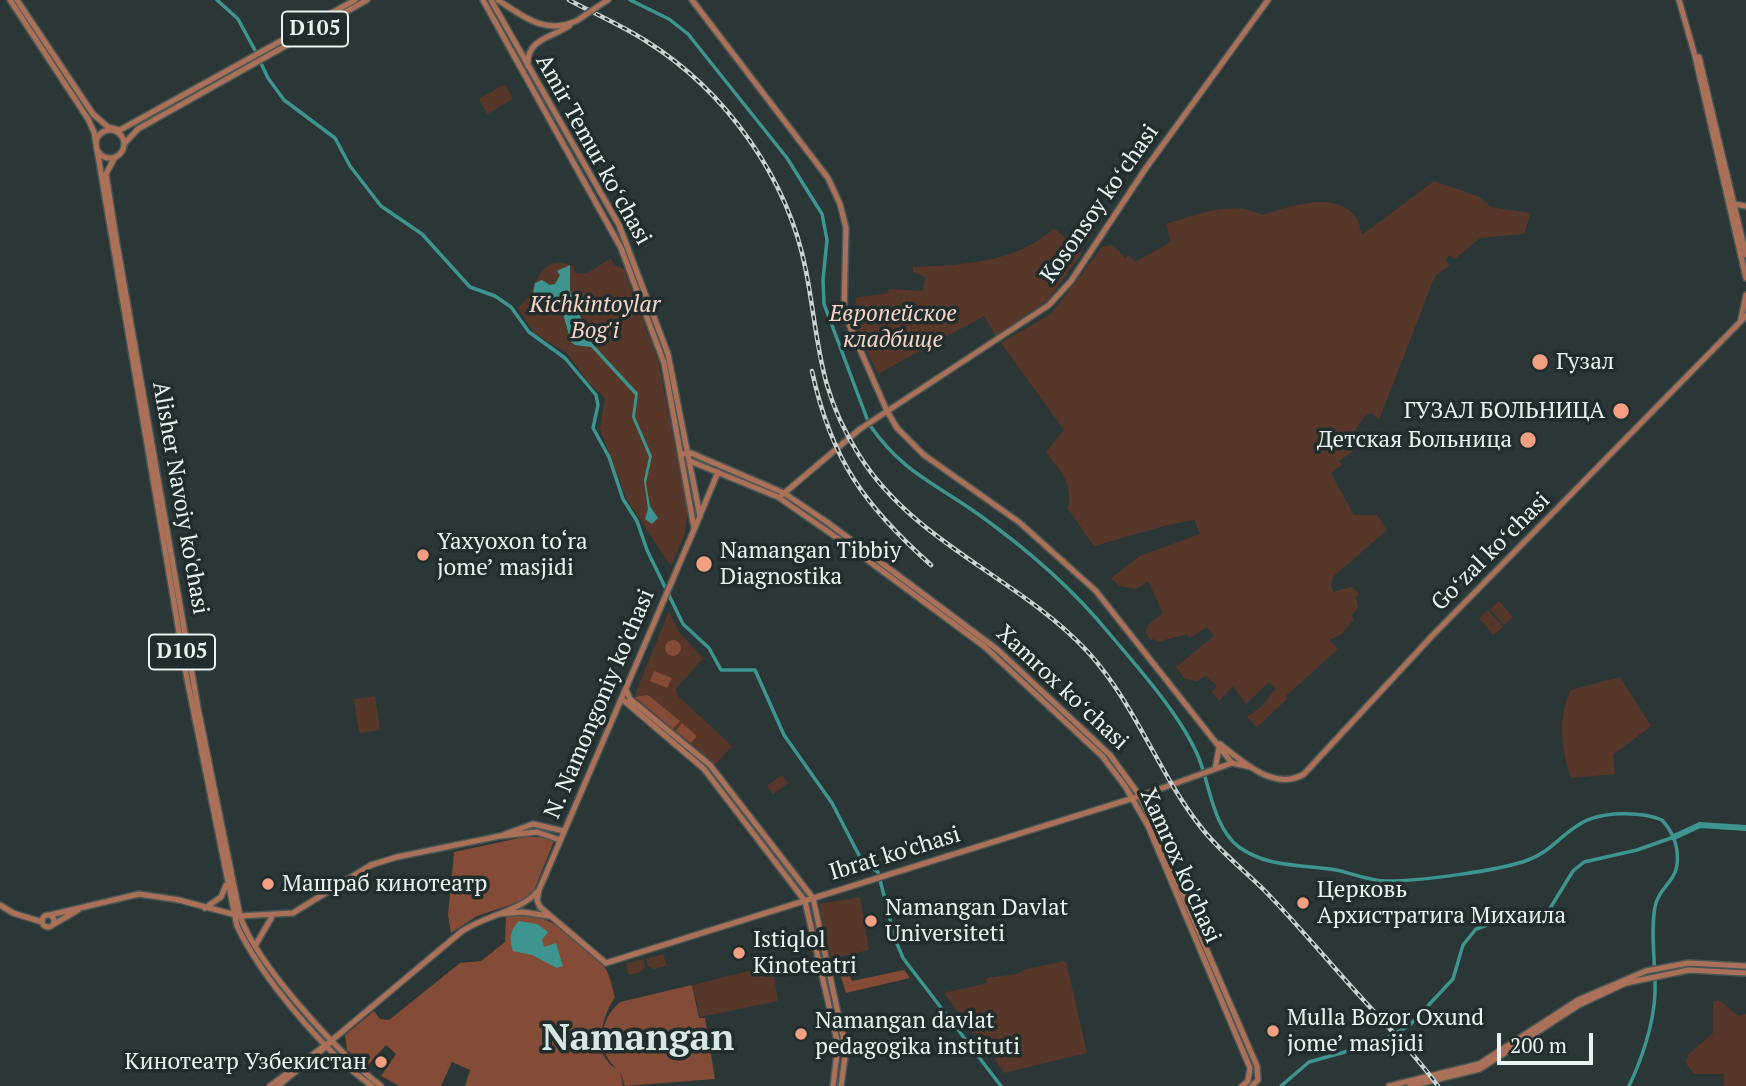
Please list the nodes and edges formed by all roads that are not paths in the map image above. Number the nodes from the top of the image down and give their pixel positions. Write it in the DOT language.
graph roads {
  1 [pos="10,0"];
  2 [pos="17,0"];
  3 [pos="355,0"];
  4 [pos="367,0"];
  5 [pos="483,0"];
  6 [pos="491,0"];
  7 [pos="498,0"];
  8 [pos="692,0"];
  9 [pos="1268,0"];
  10 [pos="1681,0"];
  11 [pos="607,1"];
  12 [pos="578,20"];
  13 [pos="262,55"];
  14 [pos="254,59"];
  15 [pos="528,67"];
  16 [pos="113,130"];
  17 [pos="124,144"];
  18 [pos="96,145"];
  19 [pos="576,155"];
  20 [pos="115,157"];
  21 [pos="1734,204"];
  22 [pos="1746,205"];
  23 [pos="1746,255"];
  24 [pos="1746,278"];
  25 [pos="1746,295"];
  26 [pos="1746,316"];
  27 [pos="1741,324"];
  28 [pos="887,411"];
  29 [pos="686,454"];
  30 [pos="690,461"];
  31 [pos="719,472"];
  32 [pos="782,496"];
  33 [pos="700,516"];
  34 [pos="694,532"];
  35 [pos="626,689"];
  36 [pos="622,699"];
  37 [pos="630,699"];
  38 [pos="1218,744"];
  39 [pos="1232,763"];
  40 [pos="1251,766"];
  41 [pos="1213,769"];
  42 [pos="1140,796"];
  43 [pos="1133,798"];
  44 [pos="564,831"];
  45 [pos="500,836"];
  46 [pos="560,840"];
  47 [pos="227,882"];
  48 [pos="539,890"];
  49 [pos="813,898"];
  50 [pos="805,901"];
  51 [pos="522,904"];
  52 [pos="0,905"];
  53 [pos="205,908"];
  54 [pos="78,910"];
  55 [pos="523,912"];
  56 [pos="496,914"];
  57 [pos="273,915"];
  58 [pos="237,916"];
  59 [pos="549,916"];
  60 [pos="46,917"];
  61 [pos="53,925"];
  62 [pos="255,946"];
  63 [pos="1746,967"];
  64 [pos="1666,970"];
  65 [pos="1746,973"];
  66 [pos="1646,974"];
  67 [pos="836,998"];
  68 [pos="828,999"];
  69 [pos="327,1044"];
  70 [pos="1259,1083"];
  71 [pos="270,1086"];
  72 [pos="278,1086"];
  73 [pos="372,1086"];
  74 [pos="381,1086"];
  75 [pos="833,1086"];
  76 [pos="841,1086"];
  77 [pos="1242,1086"];
  78 [pos="1252,1086"];
  79 [pos="1389,1086"];
  80 [pos="1410,1086"];
  1 -- 18 [label="main road, Alisher Navoiy ko'chasi"];
  2 -- 16 [label="main road"];
  3 -- 13 [label="main road, D105"];
  4 -- 13 [label="main road, D105"];
  5 -- 19 [label="main road, Amir Temur koʻchasi"];
  6 -- 15 [label="main road, Amir Temur koʻchasi"];
  7 -- 12 [label="main road"];
  8 -- 28 [label="main road"];
  9 -- 28 [label="main road, Kosonsoy koʻchasi"];
  10 -- 21 [label="main road"];
  10 -- 24 [label="main road"];
  11 -- 12 [label="main road, bridge"];
  12 -- 15 [label="main road"];
  13 -- 14 [label="main road, D105"];
  14 -- 16 [label="main road, D105"];
  14 -- 17 [label="main road, D105"];
  15 -- 19 [label="main road, Amir Temur koʻchasi"];
  16 -- 17 [label="main road"];
  16 -- 18 [label="main road, D105"];
  17 -- 20 [label="main road, D105"];
  18 -- 20 [label="main road"];
  18 -- 47 [label="main road, Alisher Navoiy ko'chasi / D105"];
  19 -- 29 [label="main road, Amir Temur koʻchasi"];
  20 -- 58 [label="main road, Alisher Navoiy ko'chasi / D105"];
  21 -- 22 [label="main road"];
  21 -- 23 [label="main road"];
  25 -- 27 [label="main road"];
  26 -- 27 [label="main road, Goʻzal koʻchasi"];
  27 -- 40 [label="main road, Goʻzal koʻchasi"];
  28 -- 32 [label="main road, Kosonsoy koʻchasi"];
  28 -- 38 [label="main road"];
  29 -- 30 [label="main road, Amir Temur koʻchasi"];
  29 -- 32 [label="main road, Xamrox koʻchasi"];
  29 -- 34 [label="main road, Amir Temur koʻchasi"];
  30 -- 31 [label="main road, Xamrox ko'chasi"];
  30 -- 33 [label="main road, Amir Temur koʻchasi"];
  31 -- 32 [label="main road, Xamrox ko'chasi"];
  31 -- 33 [label="main road"];
  32 -- 42 [label="main road, Xamrox koʻchasi"];
  32 -- 43 [label="main road, Xamrox ko'chasi"];
  33 -- 34 [label="main road"];
  34 -- 35 [label="main road, N. Namongoniy ko'chasi"];
  35 -- 36 [label="main road, N. Namongoniy ko'chasi"];
  35 -- 37 [label="main road"];
  36 -- 37 [label="main road"];
  36 -- 44 [label="main road, N. Namongoniy ko'chasi"];
  36 -- 50 [label="main road"];
  37 -- 49 [label="main road"];
  38 -- 39 [label="main road"];
  38 -- 40 [label="main road"];
  38 -- 41 [label="main road"];
  39 -- 40 [label="main road"];
  39 -- 41 [label="main road, Ibrat ko'chasi"];
  41 -- 42 [label="main road, Ibrat ko'chasi"];
  42 -- 43 [label="main road, Ibrat ko'chasi"];
  42 -- 70 [label="main road, Xamrox koʻchasi"];
  43 -- 49 [label="main road, Ibrat ko'chasi"];
  43 -- 77 [label="main road, Xamrox ko'chasi"];
  44 -- 45 [label="main road"];
  44 -- 46 [label="main road, N. Namongoniy ko'chasi"];
  45 -- 46 [label="main road"];
  45 -- 57 [label="main road"];
  46 -- 48 [label="main road, N. Namongoniy ko'chasi"];
  47 -- 53 [label="main road"];
  47 -- 58 [label="main road, Alisher Navoiy ko'chasi / D105"];
  48 -- 51 [label="main road"];
  48 -- 59 [label="main road"];
  49 -- 50 [label="main road, Ibrat ko'chasi"];
  49 -- 67 [label="main road"];
  50 -- 59 [label="main road, Ibrat ko'chasi"];
  50 -- 68 [label="main road"];
  51 -- 55 [label="main road"];
  51 -- 56 [label="main road"];
  52 -- 60 [label="main road"];
  53 -- 54 [label="main road"];
  53 -- 58 [label="main road"];
  54 -- 60 [label="main road"];
  54 -- 61 [label="main road"];
  55 -- 56 [label="main road"];
  55 -- 59 [label="main road"];
  56 -- 69 [label="main road"];
  57 -- 58 [label="main road"];
  57 -- 62 [label="main road"];
  58 -- 62 [label="main road, Alisher Navoiy ko'chasi / D105"];
  58 -- 69 [label="main road, D105"];
  60 -- 61 [label="main road"];
  60 -- 61 [label="main road"];
  62 -- 69 [label="main road, Alisher Navoiy ko'chasi / D105"];
  63 -- 64 [label="main road"];
  64 -- 65 [label="main road"];
  64 -- 66 [label="main road"];
  66 -- 79 [label="main road"];
  66 -- 80 [label="main road"];
  67 -- 68 [label="main road"];
  67 -- 76 [label="main road"];
  68 -- 75 [label="main road"];
  69 -- 71 [label="main road"];
  69 -- 72 [label="main road"];
  69 -- 73 [label="main road, D105"];
  69 -- 74 [label="main road, Alisher Navoiy ko'chasi / D105"];
  70 -- 78 [label="main road, Xamrox koʻchasi"];
}
